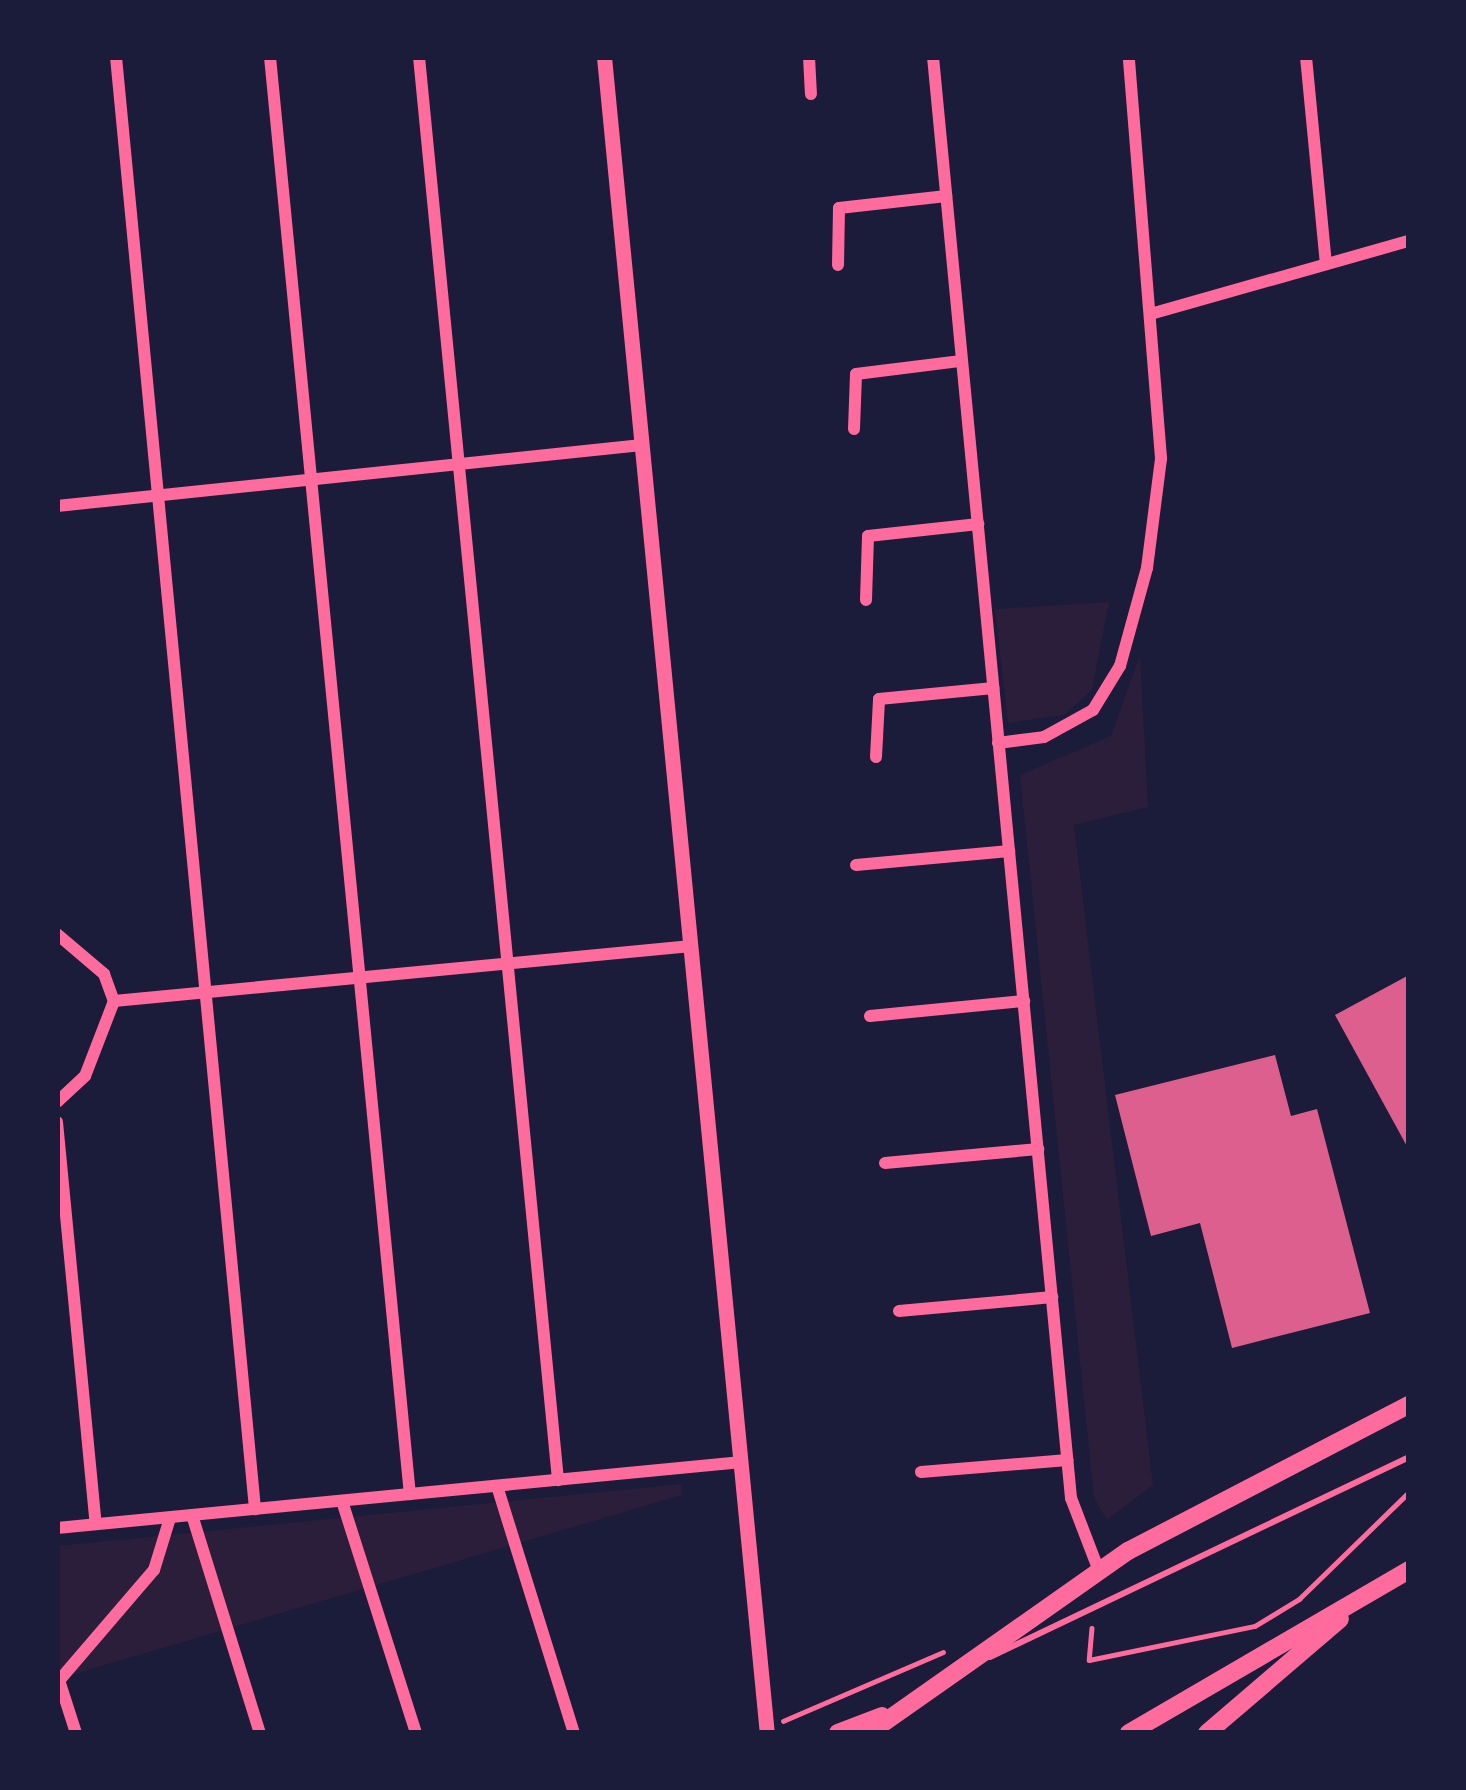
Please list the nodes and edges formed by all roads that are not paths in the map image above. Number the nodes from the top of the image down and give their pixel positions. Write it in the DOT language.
graph roads {
  1 [pos="116,57"];
  2 [pos="270,57"];
  3 [pos="419,57"];
  4 [pos="604,57"];
  5 [pos="809,57"];
  6 [pos="933,57"];
  7 [pos="1129,57"];
  8 [pos="1306,57"];
  9 [pos="812,94"];
  10 [pos="946,196"];
  11 [pos="1409,241"];
  12 [pos="1326,264"];
  13 [pos="838,265"];
  14 [pos="1154,313"];
  15 [pos="961,361"];
  16 [pos="854,429"];
  17 [pos="642,446"];
  18 [pos="459,464"];
  19 [pos="311,479"];
  20 [pos="157,495"];
  21 [pos="57,506"];
  22 [pos="978,524"];
  23 [pos="866,600"];
  24 [pos="993,688"];
  25 [pos="998,743"];
  26 [pos="876,758"];
  27 [pos="1009,851"];
  28 [pos="856,865"];
  29 [pos="57,934"];
  30 [pos="691,946"];
  31 [pos="508,963"];
  32 [pos="360,978"];
  33 [pos="205,992"];
  34 [pos="114,1001"];
  35 [pos="1024,1001"];
  36 [pos="870,1016"];
  37 [pos="57,1102"];
  38 [pos="57,1122"];
  39 [pos="1038,1149"];
  40 [pos="885,1163"];
  41 [pos="1052,1297"];
  42 [pos="898,1311"];
  43 [pos="1409,1405"];
  44 [pos="1409,1457"];
  45 [pos="1068,1460"];
  46 [pos="742,1462"];
  47 [pos="921,1472"];
  48 [pos="558,1480"];
  49 [pos="497,1486"];
  50 [pos="410,1494"];
  51 [pos="342,1501"];
  52 [pos="255,1509"];
  53 [pos="192,1515"];
  54 [pos="170,1517"];
  55 [pos="96,1524"];
  56 [pos="57,1528"];
  57 [pos="1409,1570"];
  58 [pos="1099,1571"];
  59 [pos="1360,1598"];
  60 [pos="986,1659"];
  61 [pos="58,1682"];
  62 [pos="931,1695"];
  63 [pos="766,1730"];
  64 [pos="76,1733"];
  65 [pos="260,1733"];
  66 [pos="416,1733"];
  67 [pos="574,1733"];
  68 [pos="838,1733"];
  69 [pos="869,1733"];
  70 [pos="1129,1733"];
  71 [pos="1207,1733"];
  1 -- 20 [label="street"];
  2 -- 19 [label="street"];
  3 -- 18 [label="street"];
  4 -- 17 [label="street"];
  5 -- 9 [label="street"];
  6 -- 10 [label="street"];
  7 -- 14 [label="street"];
  8 -- 12 [label="street"];
  10 -- 13 [label="street"];
  10 -- 15 [label="street"];
  11 -- 12 [label="street"];
  12 -- 14 [label="street"];
  14 -- 25 [label="street"];
  15 -- 16 [label="street"];
  15 -- 22 [label="street"];
  17 -- 18 [label="street"];
  17 -- 30 [label="street"];
  18 -- 19 [label="street"];
  18 -- 31 [label="street"];
  19 -- 20 [label="street"];
  19 -- 32 [label="street"];
  20 -- 21 [label="street"];
  20 -- 33 [label="street"];
  22 -- 23 [label="street"];
  22 -- 24 [label="street"];
  24 -- 25 [label="street"];
  24 -- 26 [label="street"];
  25 -- 27 [label="street"];
  27 -- 28 [label="street"];
  27 -- 35 [label="street"];
  29 -- 34 [label="street"];
  30 -- 31 [label="street"];
  30 -- 46 [label="street"];
  31 -- 32 [label="street"];
  31 -- 48 [label="street"];
  32 -- 33 [label="street"];
  32 -- 50 [label="street"];
  33 -- 34 [label="street"];
  33 -- 52 [label="street"];
  34 -- 37 [label="street"];
  35 -- 36 [label="street"];
  35 -- 39 [label="street"];
  38 -- 55 [label="street"];
  39 -- 40 [label="street"];
  39 -- 41 [label="street"];
  41 -- 42 [label="street"];
  41 -- 45 [label="street"];
  43 -- 58 [label="main road"];
  44 -- 60 [label="lane"];
  45 -- 47 [label="street"];
  45 -- 58 [label="street"];
  46 -- 48 [label="street"];
  46 -- 63 [label="street"];
  48 -- 49 [label="street"];
  49 -- 50 [label="street"];
  49 -- 67 [label="street"];
  50 -- 51 [label="street"];
  51 -- 52 [label="street"];
  51 -- 66 [label="street"];
  52 -- 53 [label="street"];
  53 -- 54 [label="street"];
  53 -- 65 [label="street"];
  54 -- 55 [label="street"];
  54 -- 61 [label="street"];
  55 -- 56 [label="street"];
  57 -- 59 [label="main road"];
  58 -- 60 [label="main road"];
  59 -- 70 [label="main road"];
  59 -- 71 [label="main road"];
  60 -- 62 [label="main road"];
  61 -- 64 [label="street"];
  62 -- 68 [label="main road"];
  62 -- 69 [label="main road"];
}
